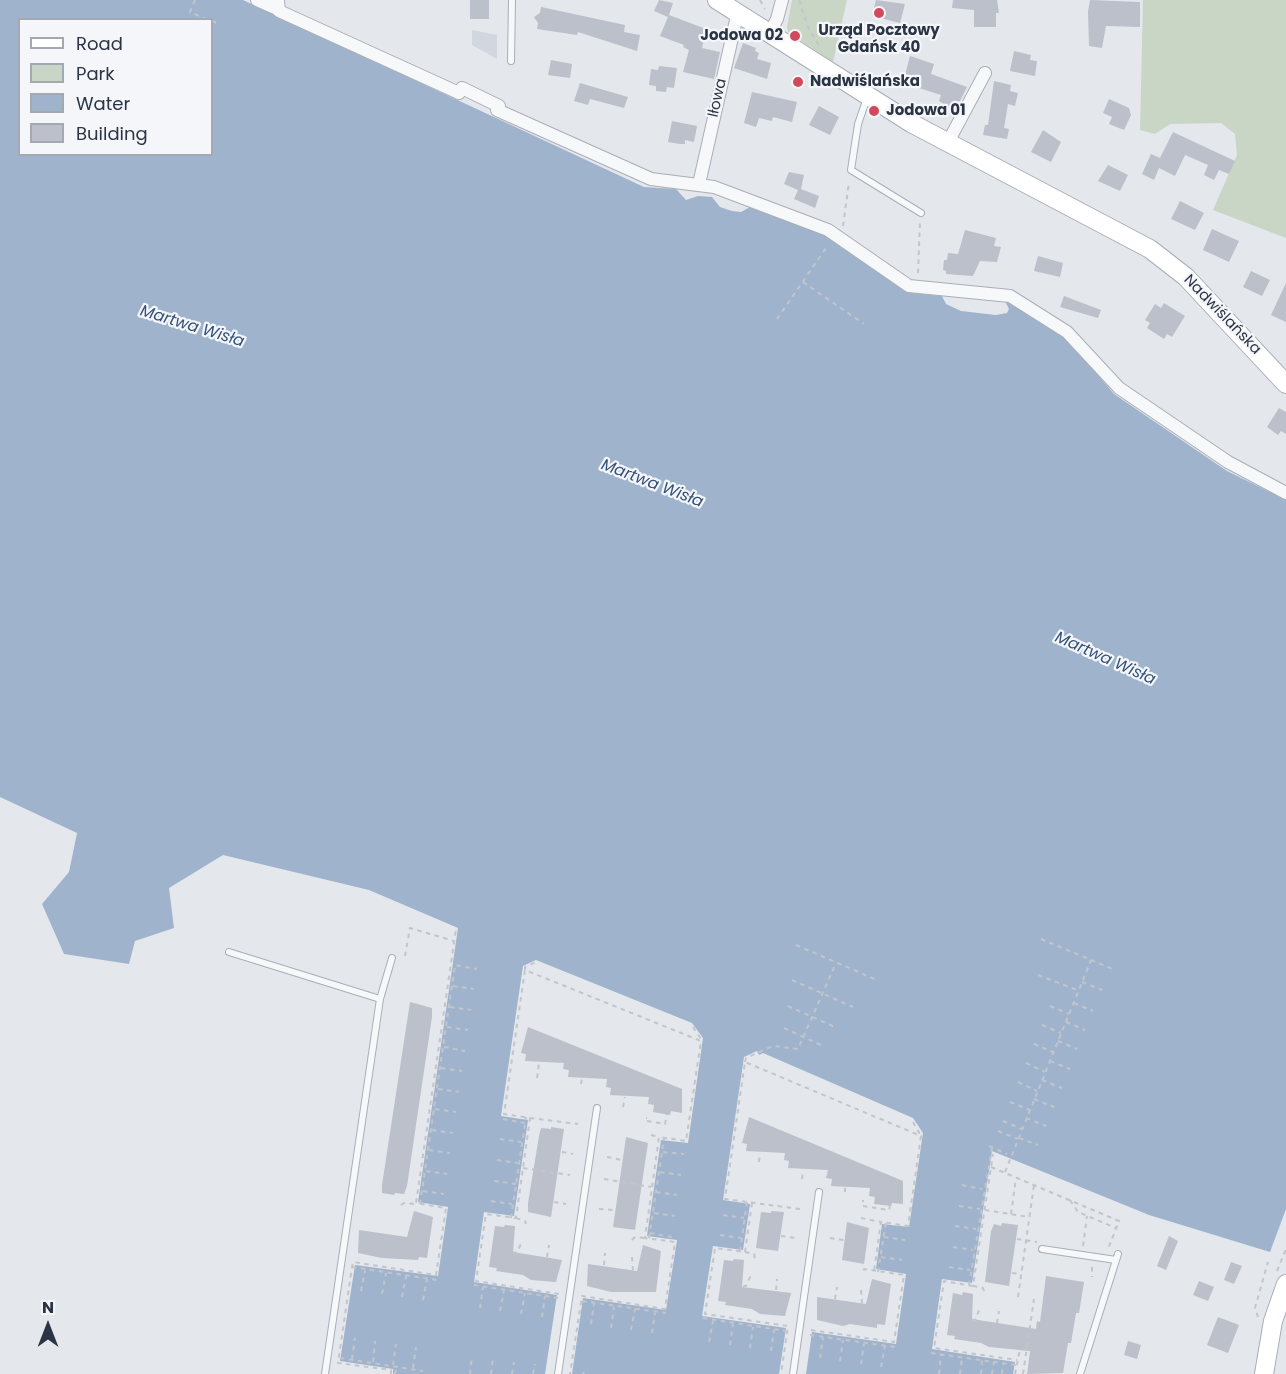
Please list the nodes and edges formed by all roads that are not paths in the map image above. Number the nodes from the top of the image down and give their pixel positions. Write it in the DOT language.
graph roads {
  1 [pos="257,0"];
  2 [pos="512,0"];
  3 [pos="717,0"];
  4 [pos="782,0"];
  5 [pos="276,4"];
  6 [pos="740,13"];
  7 [pos="769,23"];
  8 [pos="512,61"];
  9 [pos="986,73"];
  10 [pos="868,97"];
  11 [pos="947,144"];
  12 [pos="699,184"];
  13 [pos="921,213"];
  14 [pos="1286,384"];
  15 [pos="1286,493"];
  16 [pos="229,952"];
  17 [pos="392,958"];
  18 [pos="380,999"];
  19 [pos="597,1108"];
  20 [pos="819,1192"];
  21 [pos="1042,1246"];
  22 [pos="1283,1292"];
  23 [pos="325,1374"];
  24 [pos="558,1374"];
  25 [pos="793,1374"];
  26 [pos="1080,1374"];
  27 [pos="1264,1374"];
  1 -- 5 [label="street"];
  2 -- 8 [label="lane"];
  3 -- 6 [label="street, Nadwiślańska"];
  4 -- 7 [label="street"];
  5 -- 12 [label="street"];
  6 -- 7 [label="street, Nadwiślańska"];
  6 -- 12 [label="street, Iłowa"];
  7 -- 10 [label="street, Nadwiślańska"];
  9 -- 11 [label="street"];
  10 -- 11 [label="street, Nadwiślańska"];
  10 -- 13 [label="lane"];
  11 -- 14 [label="street, Nadwiślańska"];
  12 -- 15 [label="street"];
  16 -- 18 [label="lane"];
  17 -- 18 [label="lane"];
  18 -- 23 [label="lane"];
  19 -- 24 [label="lane"];
  20 -- 25 [label="lane"];
  21 -- 26 [label="lane"];
  22 -- 27 [label="street"];
}
